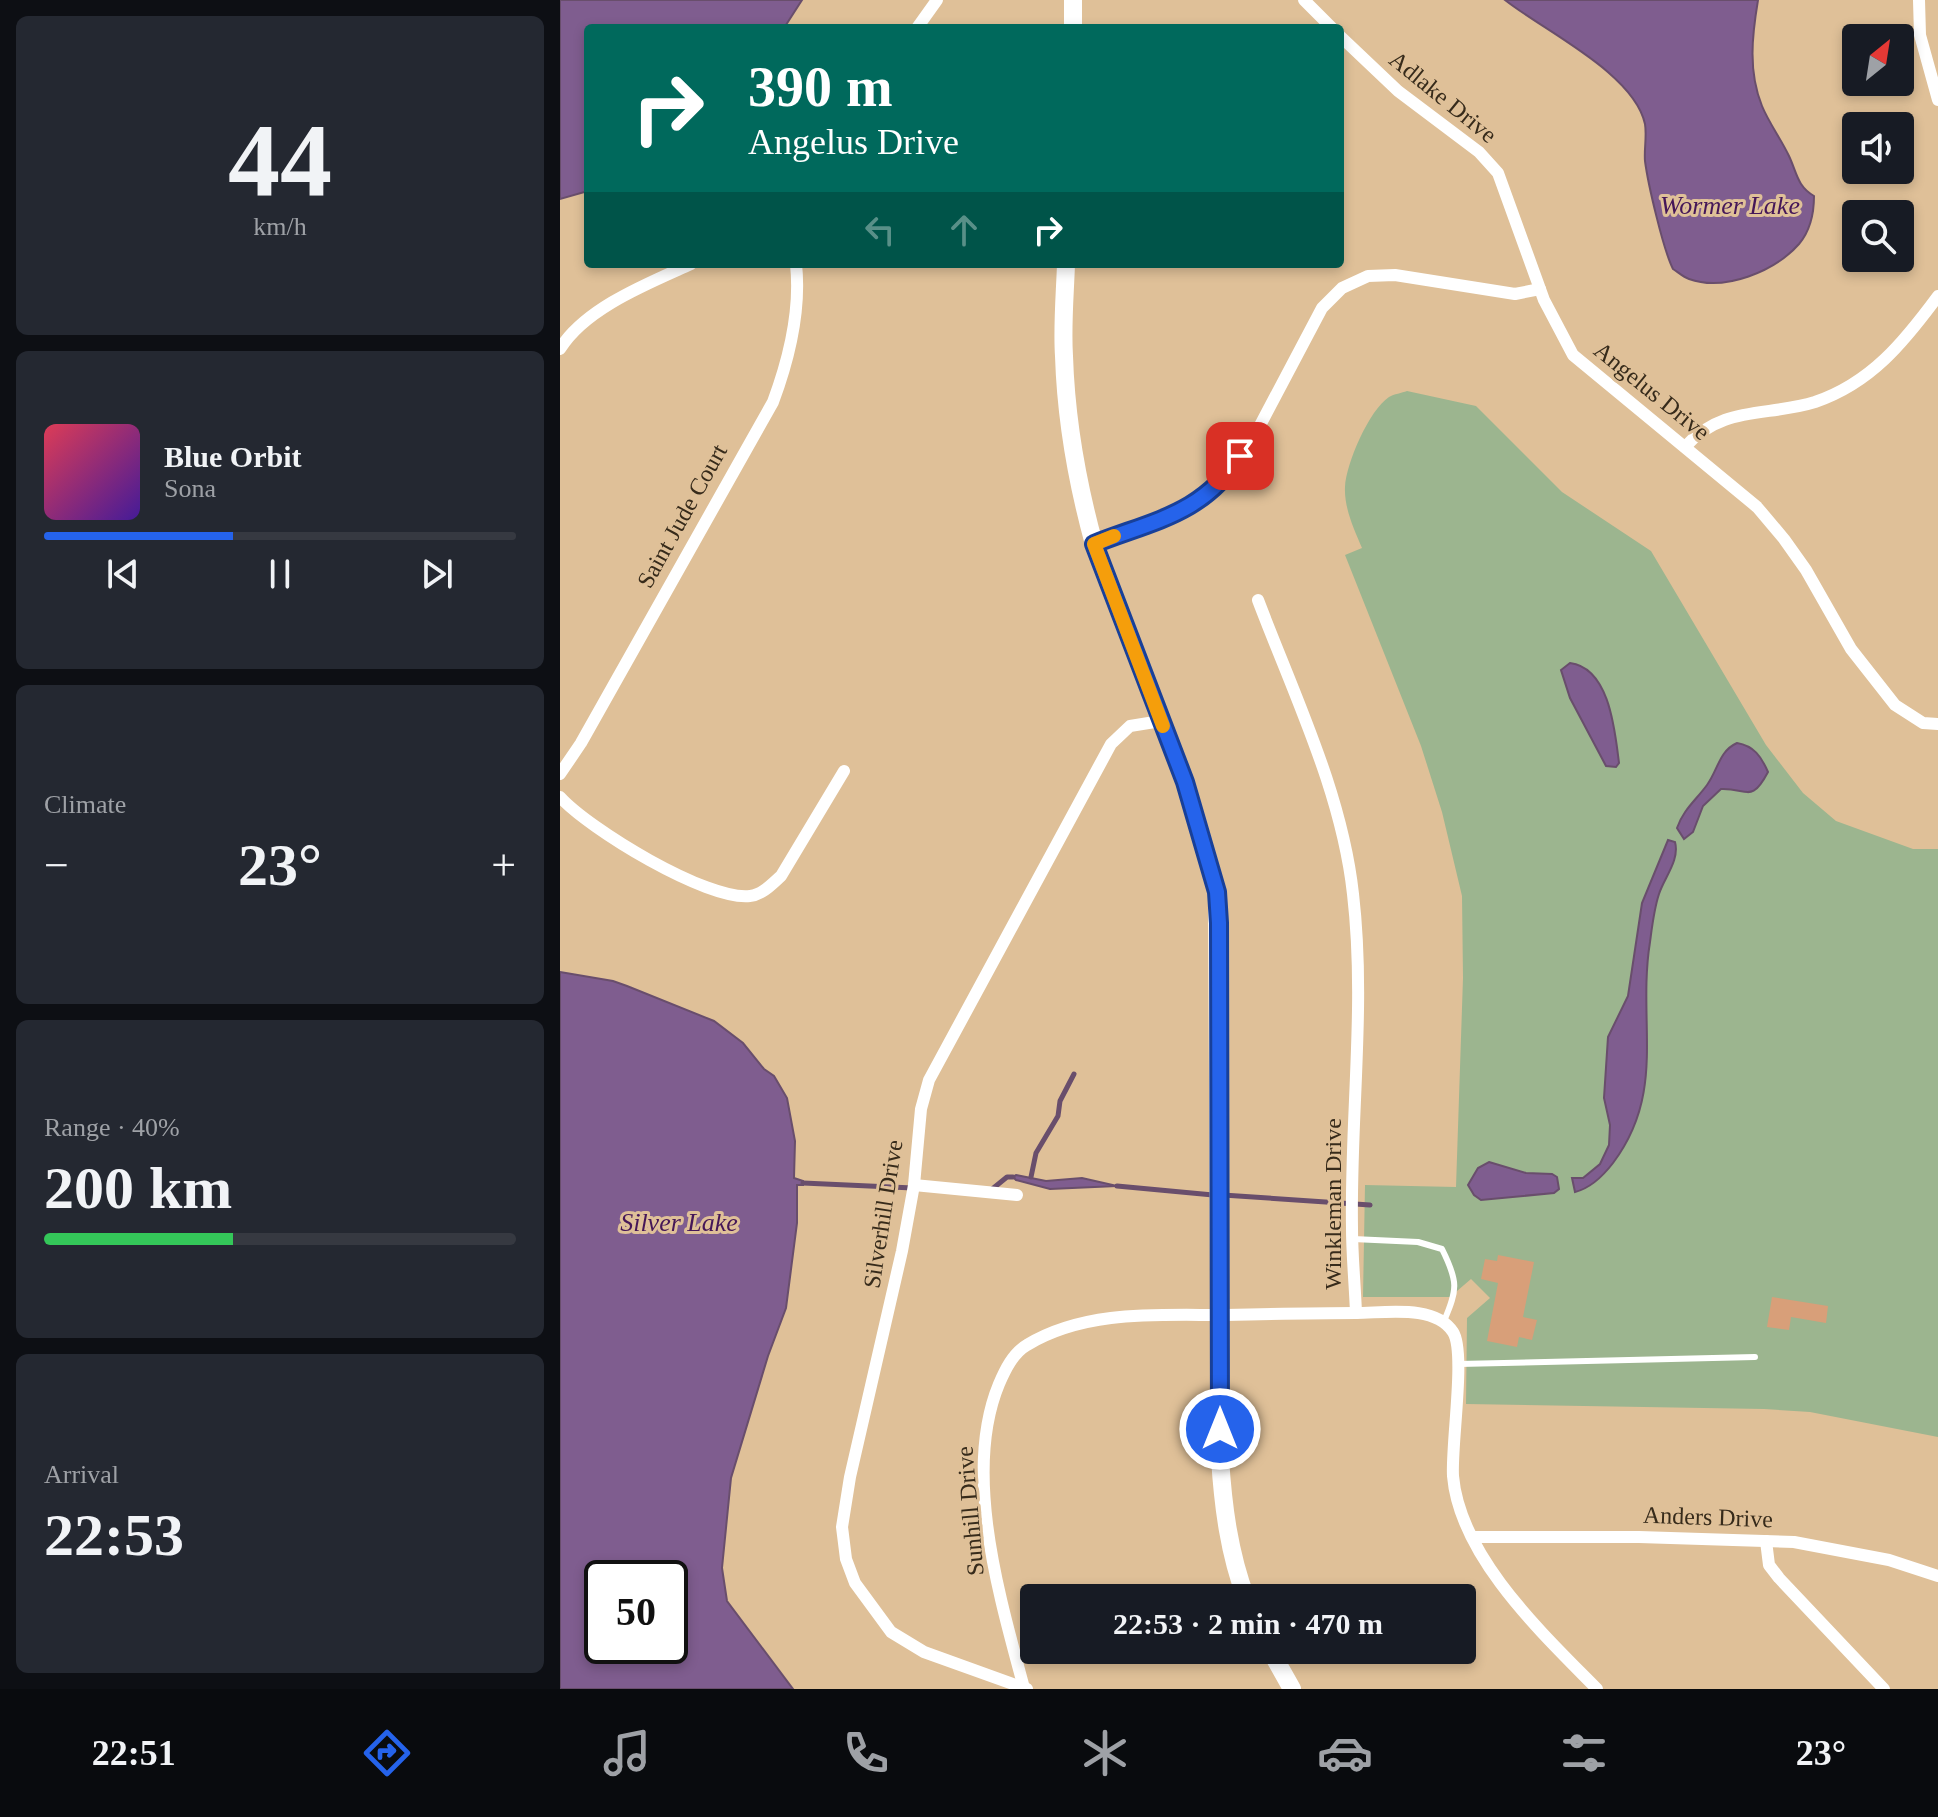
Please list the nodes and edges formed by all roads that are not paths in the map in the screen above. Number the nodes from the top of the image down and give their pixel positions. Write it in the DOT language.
graph roads {
  1 [pos="937,0"];
  2 [pos="1073,0"];
  3 [pos="1304,0"];
  4 [pos="1919,0"];
  5 [pos="920,24"];
  6 [pos="1073,24"];
  7 [pos="1328,24"];
  8 [pos="1344,40"];
  9 [pos="1938,100"];
  10 [pos="683,268"];
  11 [pos="796,268"];
  12 [pos="1066,268"];
  13 [pos="1540,289"];
  14 [pos="1938,296"];
  15 [pos="560,349"];
  16 [pos="1685,447"];
  17 [pos="1094,544"];
  18 [pos="1258,600"];
  19 [pos="1161,721"];
  20 [pos="1938,724"];
  21 [pos="844,771"];
  22 [pos="560,774"];
  23 [pos="560,797"];
  24 [pos="914,1185"];
  25 [pos="1017,1195"];
  26 [pos="1353,1239"];
  27 [pos="1356,1313"];
  28 [pos="1220,1315"];
  29 [pos="1444,1321"];
  30 [pos="1755,1357"];
  31 [pos="1459,1364"];
  32 [pos="1473,1537"];
  33 [pos="1766,1541"];
  34 [pos="1938,1576"];
  35 [pos="1240,1584"];
  36 [pos="1278,1664"];
  37 [pos="1026,1688"];
  38 [pos="1292,1689"];
  39 [pos="1597,1689"];
  40 [pos="1884,1689"];
  1 -- 5 [label="street"];
  2 -- 6 [label="main road"];
  3 -- 7 [label="street"];
  4 -- 9 [label="street"];
  8 -- 13 [label="street, Adlake Drive"];
  10 -- 15 [label="street"];
  11 -- 22 [label="street, Saint Jude Court"];
  12 -- 17 [label="main road"];
  13 -- 16 [label="street, Angelus Drive"];
  13 -- 17 [label="street"];
  14 -- 16 [label="street"];
  16 -- 20 [label="street, Angelus Drive"];
  17 -- 19 [label="main road"];
  18 -- 26 [label="street, Winkleman Drive"];
  19 -- 24 [label="street, Silverhill Drive"];
  19 -- 28 [label="main road"];
  21 -- 23 [label="street"];
  24 -- 25 [label="street"];
  24 -- 37 [label="street, Silverhill Drive"];
  26 -- 27 [label="street, Winkleman Drive"];
  26 -- 29 [label="lane"];
  27 -- 28 [label="street, Sunhill Drive"];
  27 -- 29 [label="street, Winkleman Drive"];
  28 -- 35 [label="main road"];
  28 -- 37 [label="street, Sunhill Drive"];
  29 -- 31 [label="street"];
  30 -- 31 [label="lane"];
  31 -- 32 [label="street"];
  32 -- 33 [label="street, Anders Drive"];
  32 -- 39 [label="street"];
  33 -- 34 [label="street, Anders Drive"];
  33 -- 40 [label="street"];
  36 -- 38 [label="main road"];
}
